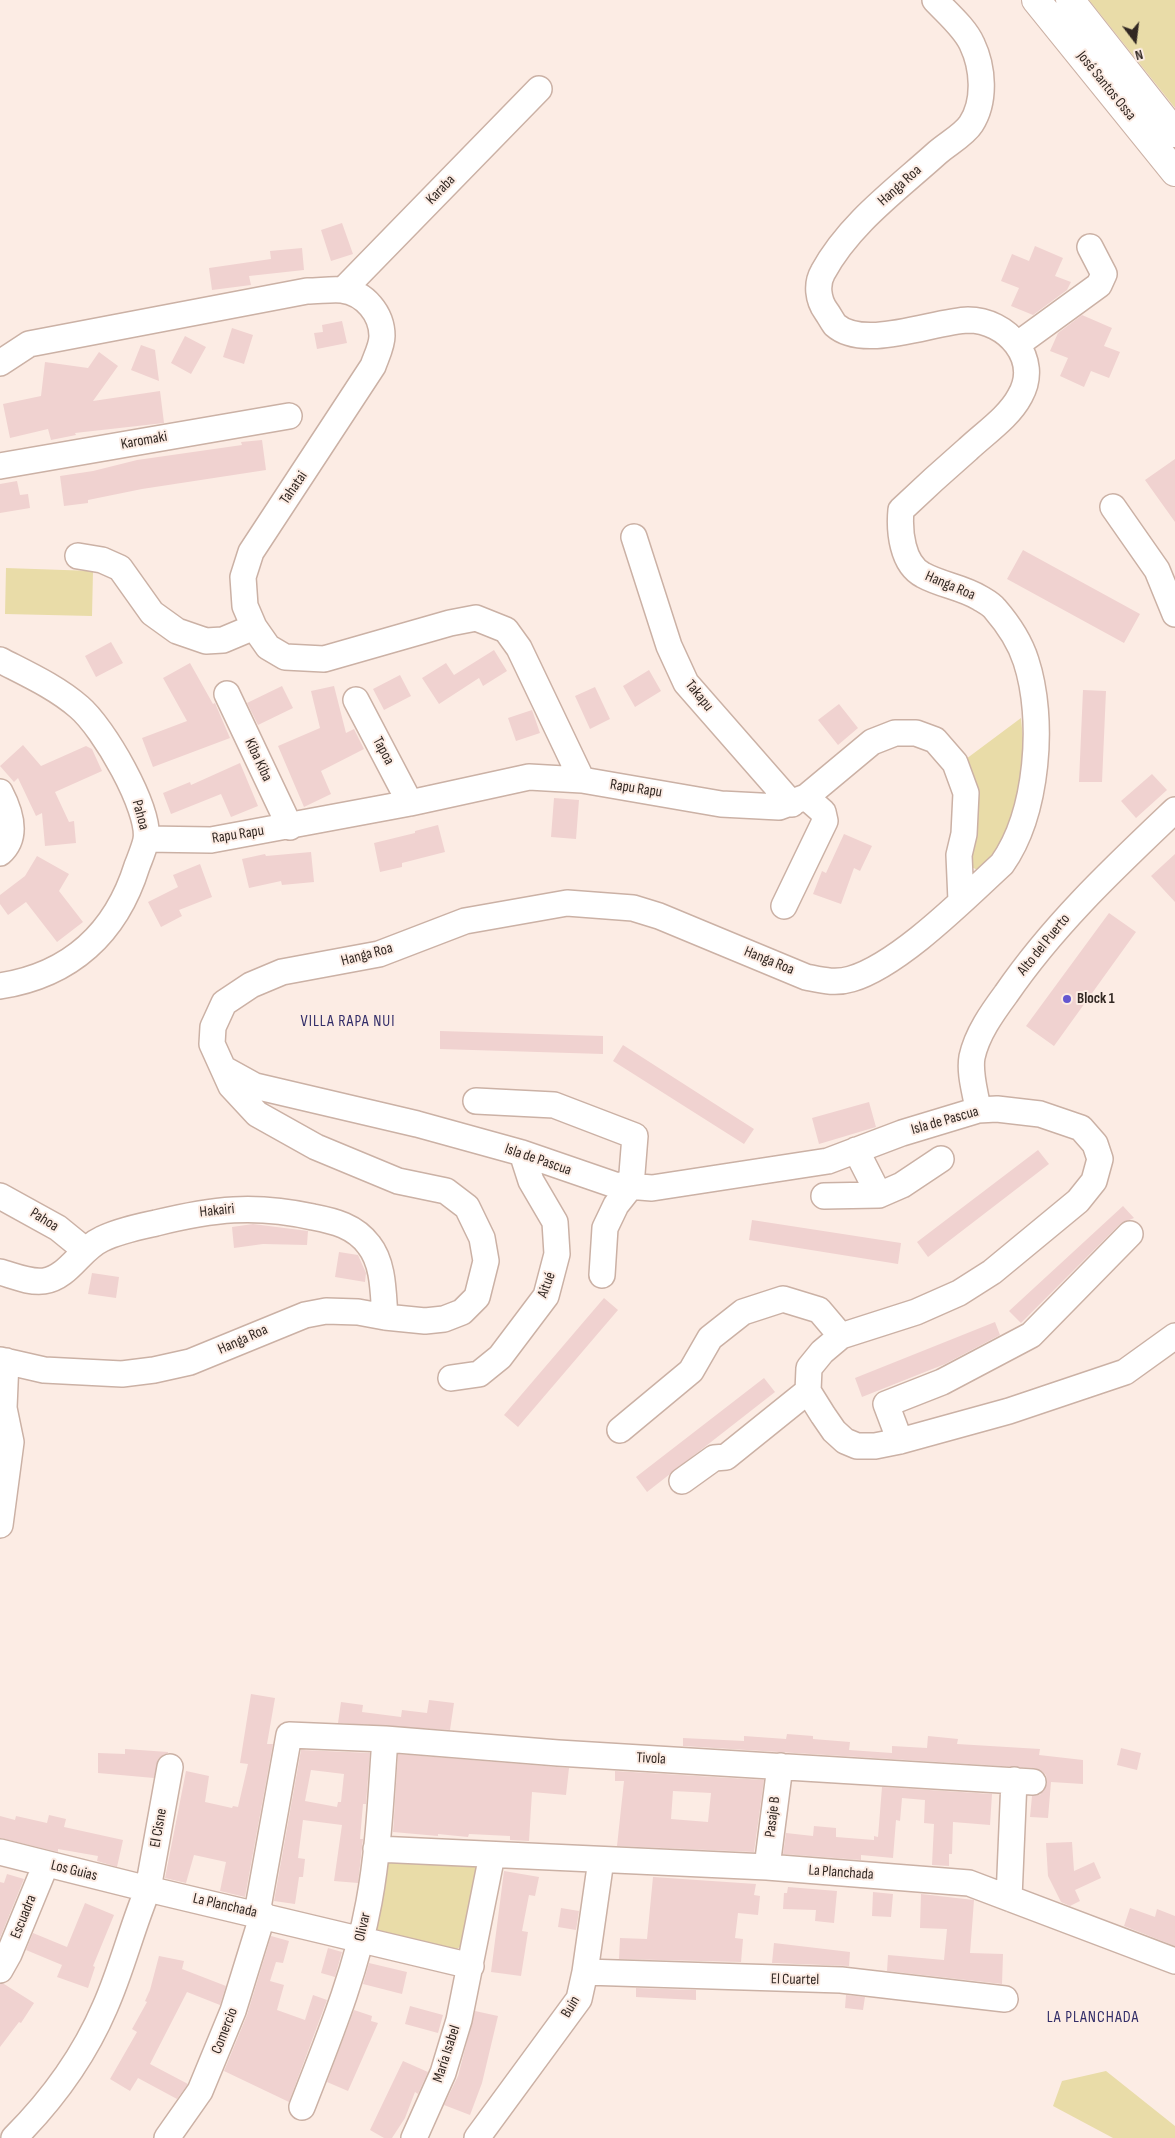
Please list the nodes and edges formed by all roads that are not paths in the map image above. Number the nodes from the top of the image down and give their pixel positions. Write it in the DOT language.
graph roads {
  1 [pos="935,0"];
  2 [pos="1036,0"];
  3 [pos="1070,0"];
  4 [pos="539,89"];
  5 [pos="1175,133"];
  6 [pos="1175,172"];
  7 [pos="1090,247"];
  8 [pos="343,290"];
  9 [pos="1018,344"];
  10 [pos="0,363"];
  11 [pos="288,416"];
  12 [pos="0,466"];
  13 [pos="1114,506"];
  14 [pos="634,537"];
  15 [pos="78,556"];
  16 [pos="1175,614"];
  17 [pos="254,627"];
  18 [pos="0,660"];
  19 [pos="227,694"];
  20 [pos="356,700"];
  21 [pos="582,780"];
  22 [pos="0,792"];
  23 [pos="799,801"];
  24 [pos="410,803"];
  25 [pos="1175,810"];
  26 [pos="290,827"];
  27 [pos="146,839"];
  28 [pos="0,853"];
  29 [pos="961,901"];
  30 [pos="784,906"];
  31 [pos="0,986"];
  32 [pos="226,1070"];
  33 [pos="476,1101"];
  34 [pos="978,1110"];
  35 [pos="856,1150"];
  36 [pos="522,1153"];
  37 [pos="941,1158"];
  38 [pos="631,1186"];
  39 [pos="879,1194"];
  40 [pos="0,1196"];
  41 [pos="824,1196"];
  42 [pos="1130,1234"];
  43 [pos="85,1250"];
  44 [pos="0,1272"];
  45 [pos="602,1275"];
  46 [pos="385,1317"];
  47 [pos="841,1336"];
  48 [pos="1175,1336"];
  49 [pos="3,1361"];
  50 [pos="451,1378"];
  51 [pos="808,1391"];
  52 [pos="620,1430"];
  53 [pos="900,1441"];
  54 [pos="682,1481"];
  55 [pos="0,1525"];
  56 [pos="288,1735"];
  57 [pos="385,1739"];
  58 [pos="780,1766"];
  59 [pos="170,1767"];
  60 [pos="376,1848"];
  61 [pos="0,1852"];
  62 [pos="492,1855"];
  63 [pos="601,1860"];
  64 [pos="46,1864"];
  65 [pos="767,1867"];
  66 [pos="148,1889"];
  67 [pos="1009,1898"];
  68 [pos="260,1914"];
  69 [pos="360,1940"];
  70 [pos="1175,1960"];
  71 [pos="471,1966"];
  72 [pos="0,1970"];
  73 [pos="585,1972"];
  74 [pos="1005,1999"];
  75 [pos="302,2107"];
  76 [pos="480,2134"];
  77 [pos="174,2135"];
  78 [pos="14,2138"];
  79 [pos="414,2138"];
  1 -- 9 [label="street, Hanga Roa"];
  2 -- 6 [label="highway, José Santos Ossa"];
  3 -- 5 [label="highway, José Santos Ossa"];
  4 -- 8 [label="street, Karaba"];
  7 -- 9 [label="street"];
  8 -- 10 [label="street, Tahatai"];
  8 -- 17 [label="street, Tahatai"];
  9 -- 29 [label="street, Hanga Roa"];
  11 -- 12 [label="street, Karomaki"];
  13 -- 16 [label="street"];
  14 -- 23 [label="street, Takapu"];
  15 -- 17 [label="street"];
  17 -- 21 [label="street, Tahatai"];
  18 -- 27 [label="street, Pahoa"];
  19 -- 26 [label="street, Kiba Kiba"];
  20 -- 24 [label="street, Tapoa"];
  21 -- 23 [label="street, Rapu Rapu"];
  21 -- 24 [label="street, Rapu Rapu"];
  22 -- 28 [label="street"];
  23 -- 29 [label="street"];
  23 -- 30 [label="street, Takapu"];
  24 -- 26 [label="street, Rapu Rapu"];
  25 -- 34 [label="street, Alto del Puerto"];
  26 -- 27 [label="street, Rapu Rapu"];
  27 -- 31 [label="street, Pahoa"];
  29 -- 32 [label="street, Hanga Roa"];
  32 -- 36 [label="street, Isla de Pascua"];
  32 -- 46 [label="street, Hanga Roa"];
  33 -- 38 [label="street"];
  34 -- 35 [label="street, Isla de Pascua"];
  34 -- 47 [label="street, Isla de Pascua"];
  35 -- 38 [label="street, Isla de Pascua"];
  35 -- 39 [label="street"];
  36 -- 38 [label="street, Isla de Pascua"];
  36 -- 50 [label="street, Aitué"];
  37 -- 39 [label="street"];
  38 -- 45 [label="street"];
  39 -- 41 [label="street"];
  40 -- 43 [label="street, Pahoa"];
  42 -- 53 [label="street"];
  43 -- 44 [label="street, Hakairi"];
  43 -- 46 [label="street, Hakairi"];
  46 -- 49 [label="street, Hanga Roa"];
  47 -- 51 [label="street, Isla de Pascua"];
  47 -- 52 [label="street"];
  48 -- 53 [label="street"];
  49 -- 55 [label="street"];
  51 -- 53 [label="street"];
  51 -- 54 [label="street"];
  56 -- 57 [label="street, Tivola"];
  56 -- 68 [label="street, Comercio"];
  57 -- 58 [label="street, Tivola"];
  57 -- 60 [label="street, Olivar"];
  58 -- 65 [label="street, Pasaje B"];
  58 -- 67 [label="street, Tivola"];
  59 -- 66 [label="street, El Cisne"];
  60 -- 62 [label="street, La Planchada"];
  60 -- 69 [label="street, Olivar"];
  61 -- 64 [label="street, Los Guias"];
  62 -- 63 [label="street, La Planchada"];
  62 -- 71 [label="street"];
  63 -- 65 [label="street, La Planchada"];
  63 -- 73 [label="street, Buin"];
  64 -- 66 [label="street, Los Guias"];
  64 -- 72 [label="street, Escuadra"];
  65 -- 67 [label="street, La Planchada"];
  66 -- 68 [label="street, La Planchada"];
  66 -- 78 [label="street"];
  67 -- 70 [label="street, La Planchada"];
  68 -- 69 [label="street, La Planchada"];
  68 -- 77 [label="street, Comercio"];
  69 -- 71 [label="street, La Planchada"];
  69 -- 75 [label="street, Olivar"];
  71 -- 79 [label="street, María Isabel"];
  73 -- 74 [label="street, El Cuartel"];
  73 -- 76 [label="street, Buin"];
}
